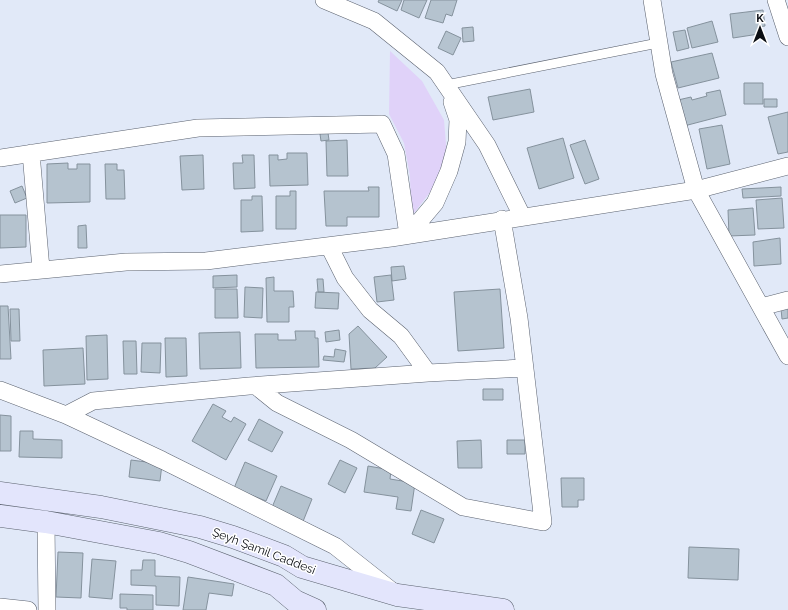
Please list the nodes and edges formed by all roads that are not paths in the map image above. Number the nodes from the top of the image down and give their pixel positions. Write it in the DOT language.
graph roads {
  1 [pos="324,0"];
  2 [pos="652,0"];
  3 [pos="776,0"];
  4 [pos="788,37"];
  5 [pos="658,43"];
  6 [pos="446,85"];
  7 [pos="31,153"];
  8 [pos="0,158"];
  9 [pos="788,166"];
  10 [pos="696,190"];
  11 [pos="522,216"];
  12 [pos="502,219"];
  13 [pos="408,235"];
  14 [pos="329,246"];
  15 [pos="41,269"];
  16 [pos="0,274"];
  17 [pos="788,300"];
  18 [pos="761,307"];
  19 [pos="788,356"];
  20 [pos="524,368"];
  21 [pos="428,373"];
  22 [pos="256,386"];
  23 [pos="0,390"];
  24 [pos="66,415"];
  25 [pos="0,493"];
  26 [pos="0,516"];
  27 [pos="46,522"];
  28 [pos="302,567"];
  29 [pos="397,602"];
  30 [pos="299,606"];
  31 [pos="0,607"];
  32 [pos="28,610"];
  33 [pos="47,610"];
  34 [pos="315,610"];
  35 [pos="503,610"];
  1 -- 6 [label="street"];
  2 -- 5 [label="street"];
  3 -- 4 [label="street"];
  5 -- 6 [label="lane"];
  5 -- 10 [label="street"];
  6 -- 11 [label="street"];
  6 -- 13 [label="street"];
  7 -- 8 [label="street"];
  7 -- 13 [label="street"];
  7 -- 15 [label="street"];
  9 -- 10 [label="street"];
  10 -- 11 [label="street"];
  10 -- 18 [label="street"];
  11 -- 12 [label="street"];
  12 -- 13 [label="street"];
  12 -- 20 [label="street"];
  13 -- 14 [label="street"];
  14 -- 15 [label="street"];
  14 -- 21 [label="street"];
  15 -- 16 [label="street"];
  17 -- 18 [label="street"];
  18 -- 19 [label="street"];
  20 -- 21 [label="street"];
  20 -- 22 [label="street"];
  21 -- 22 [label="street"];
  22 -- 24 [label="street"];
  23 -- 24 [label="street"];
  24 -- 29 [label="street"];
  25 -- 28 [label="main road, Şeyh Şamil Caddesi"];
  26 -- 27 [label="main road"];
  27 -- 30 [label="main road"];
  27 -- 33 [label="street"];
  28 -- 29 [label="main road, Şeyh Şamil Caddesi"];
  28 -- 30 [label="main road"];
  29 -- 35 [label="main road, Şeyh Şamil Caddesi"];
  30 -- 34 [label="main road"];
  31 -- 32 [label="street"];
}
